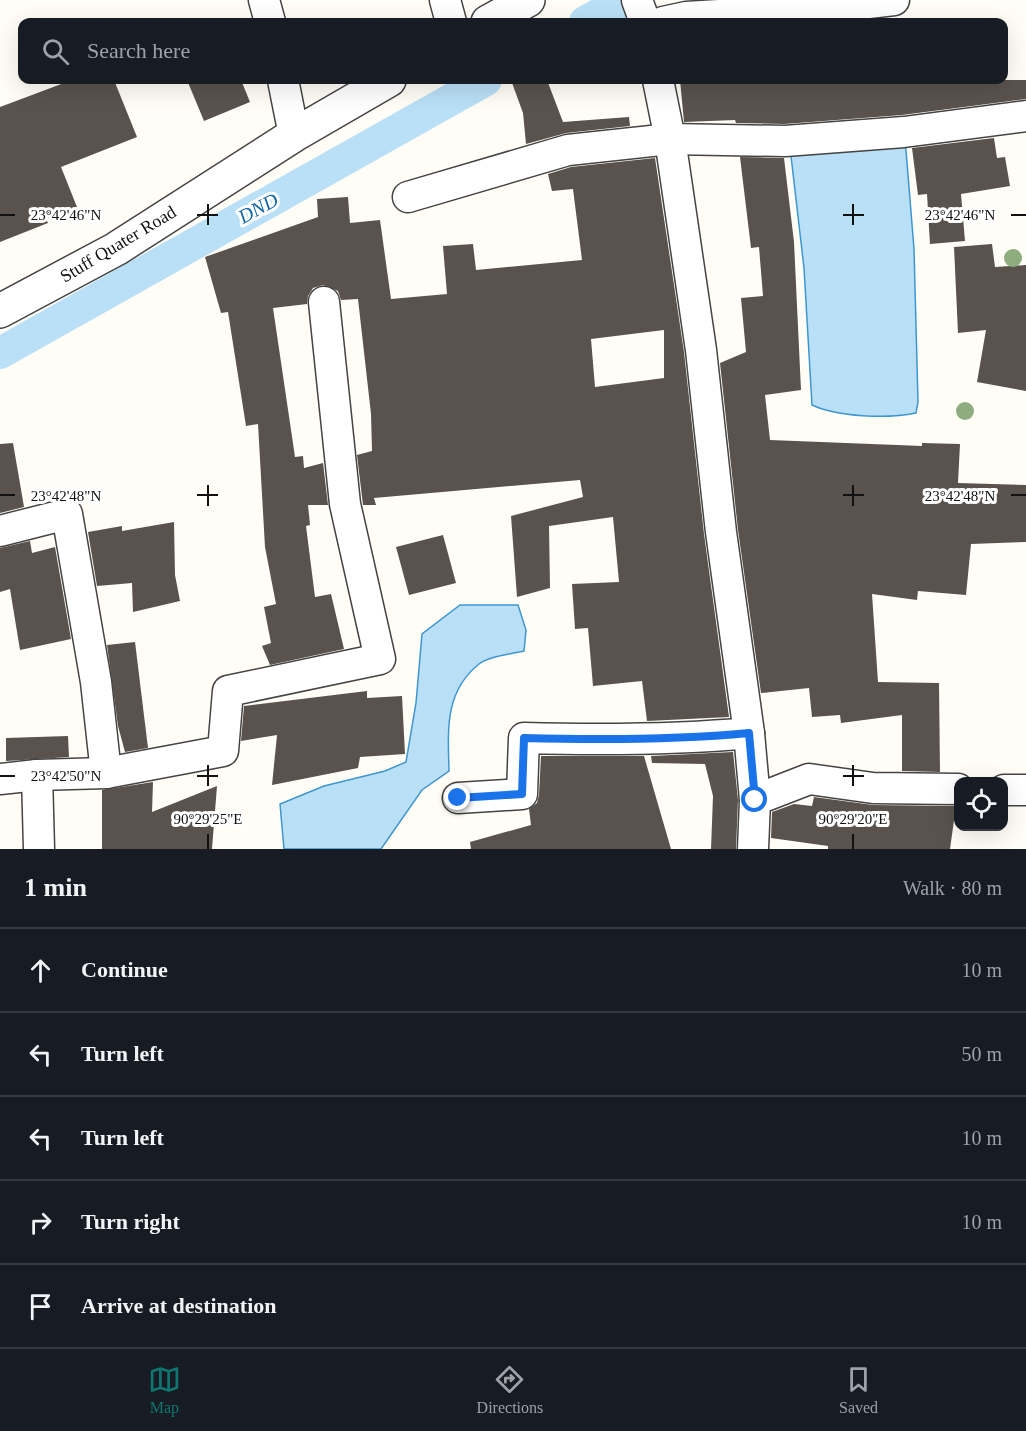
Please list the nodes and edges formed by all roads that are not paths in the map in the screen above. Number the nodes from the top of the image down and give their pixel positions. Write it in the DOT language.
graph roads {
  1 [pos="264,0"];
  2 [pos="445,0"];
  3 [pos="528,0"];
  4 [pos="637,0"];
  5 [pos="894,0"];
  6 [pos="269,18"];
  7 [pos="450,18"];
  8 [pos="495,18"];
  9 [pos="644,18"];
  10 [pos="681,18"];
  11 [pos="284,84"];
  12 [pos="382,84"];
  13 [pos="659,84"];
  14 [pos="1026,116"];
  15 [pos="294,135"];
  16 [pos="670,139"];
  17 [pos="408,197"];
  18 [pos="324,302"];
  19 [pos="0,311"];
  20 [pos="0,531"];
  21 [pos="749,733"];
  22 [pos="106,773"];
  23 [pos="37,775"];
  24 [pos="0,779"];
  25 [pos="954,789"];
  26 [pos="1008,790"];
  27 [pos="1026,790"];
  28 [pos="458,798"];
  29 [pos="755,800"];
  30 [pos="39,849"];
  31 [pos="753,849"];
  1 -- 6 [label="street"];
  2 -- 7 [label="street"];
  3 -- 8 [label="street"];
  4 -- 9 [label="street"];
  5 -- 10 [label="street"];
  11 -- 15 [label="street"];
  12 -- 15 [label="street, Stuff Quater Road"];
  13 -- 16 [label="street"];
  14 -- 16 [label="street"];
  15 -- 19 [label="street, Stuff Quater Road"];
  16 -- 17 [label="street"];
  16 -- 21 [label="street"];
  18 -- 22 [label="street"];
  20 -- 22 [label="street"];
  21 -- 28 [label="street"];
  21 -- 29 [label="street"];
  22 -- 23 [label="street"];
  23 -- 24 [label="street"];
  23 -- 30 [label="street"];
  25 -- 29 [label="street"];
  26 -- 27 [label="street"];
  29 -- 31 [label="street"];
}
